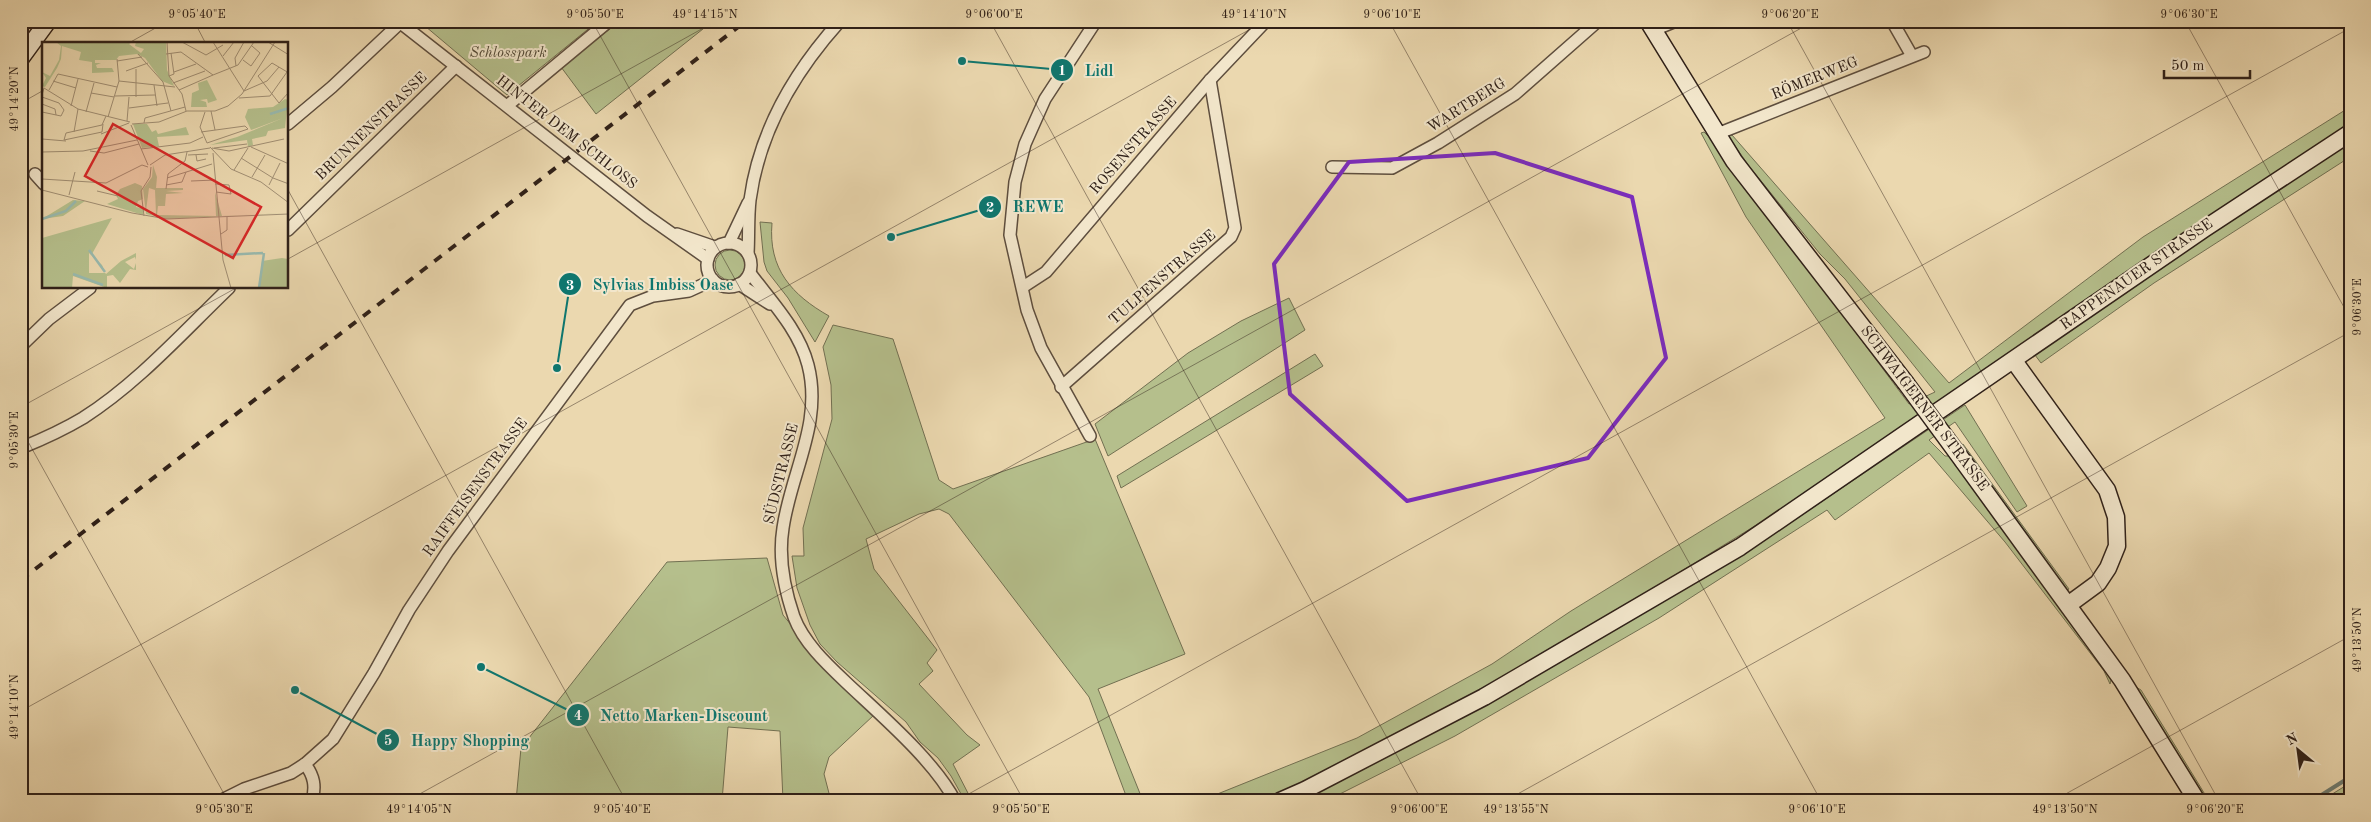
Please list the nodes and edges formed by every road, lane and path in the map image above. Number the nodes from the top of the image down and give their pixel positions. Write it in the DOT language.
graph roads {
  1 [pos="48,21"];
  2 [pos="609,21"];
  3 [pos="840,21"];
  4 [pos="1096,21"];
  5 [pos="1266,21"];
  6 [pos="1598,21"];
  7 [pos="1676,21"];
  8 [pos="1892,21"];
  9 [pos="399,22"];
  10 [pos="1651,26"];
  11 [pos="21,58"];
  12 [pos="456,66"];
  13 [pos="1210,80"];
  14 [pos="508,105"];
  15 [pos="289,123"];
  16 [pos="2350,133"];
  17 [pos="1716,134"];
  18 [pos="1332,166"];
  19 [pos="35,174"];
  20 [pos="42,182"];
  21 [pos="750,200"];
  22 [pos="289,229"];
  23 [pos="668,231"];
  24 [pos="729,242"];
  25 [pos="715,247"];
  26 [pos="748,253"];
  27 [pos="708,259"];
  28 [pos="750,273"];
  29 [pos="713,280"];
  30 [pos="739,284"];
  31 [pos="1023,287"];
  32 [pos="89,289"];
  33 [pos="228,289"];
  34 [pos="777,309"];
  35 [pos="21,346"];
  36 [pos="2014,361"];
  37 [pos="1061,387"];
  38 [pos="1090,436"];
  39 [pos="21,448"];
  40 [pos="2068,605"];
  41 [pos="305,764"];
  42 [pos="220,801"];
  43 [pos="312,801"];
  44 [pos="955,801"];
  45 [pos="1280,801"];
  46 [pos="2197,801"];
  1 -- 11 [label="main road"];
  2 -- 14 [label="street"];
  3 -- 21 [label="street"];
  4 -- 31 [label="street"];
  5 -- 13 [label="street, ROSENSTRASSE"];
  6 -- 18 [label="street, WARTBERG"];
  7 -- 10 [label="street"];
  8 -- 17 [label="street, RÖMERWEG"];
  9 -- 12 [label="street, HINTER DEM SCHLOSS"];
  9 -- 15 [label="street"];
  10 -- 17 [label="main road, SCHWAIGERNER STRASSE"];
  12 -- 14 [label="street, HINTER DEM SCHLOSS"];
  12 -- 22 [label="street, BRUNNENSTRASSE"];
  13 -- 31 [label="street, ROSENSTRASSE"];
  13 -- 37 [label="street, TULPENSTRASSE"];
  14 -- 23 [label="street, HINTER DEM SCHLOSS"];
  16 -- 36 [label="main road, RAPPENAUER STRASSE"];
  17 -- 40 [label="main road, SCHWAIGERNER STRASSE, bridge"];
  19 -- 20 [label="street"];
  21 -- 24 [label="street"];
  21 -- 26 [label="street"];
  23 -- 25 [label="street, HINTER DEM SCHLOSS"];
  23 -- 27 [label="street, HINTER DEM SCHLOSS"];
  24 -- 25 [label="street"];
  24 -- 26 [label="street"];
  25 -- 27 [label="street"];
  26 -- 28 [label="street"];
  27 -- 29 [label="street"];
  28 -- 30 [label="street"];
  28 -- 34 [label="street, SÜDSTRASSE"];
  29 -- 30 [label="street"];
  29 -- 41 [label="street, RAIFFEISENSTRASSE"];
  30 -- 34 [label="street, SÜDSTRASSE"];
  31 -- 37 [label="street"];
  32 -- 35 [label="street"];
  33 -- 39 [label="street"];
  34 -- 44 [label="street, SÜDSTRASSE"];
  36 -- 40 [label="main road"];
  36 -- 45 [label="main road, RAPPENAUER STRASSE"];
  37 -- 38 [label="street"];
  40 -- 46 [label="main road, SCHWAIGERNER STRASSE"];
  41 -- 42 [label="street, RAIFFEISENSTRASSE"];
  41 -- 43 [label="street"];
}
